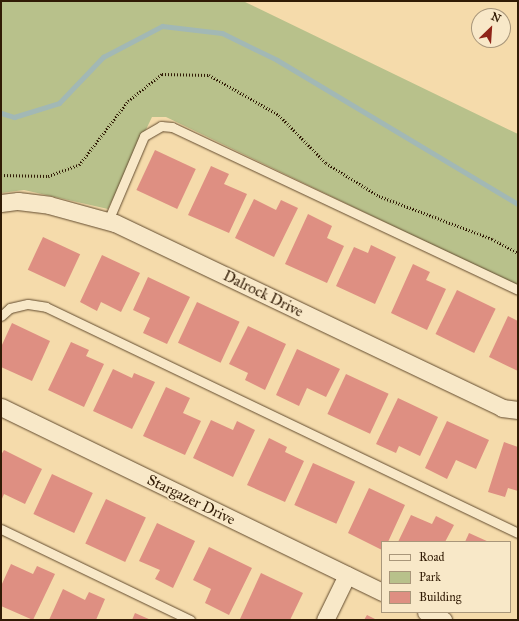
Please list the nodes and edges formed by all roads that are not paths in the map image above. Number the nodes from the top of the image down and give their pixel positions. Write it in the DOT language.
graph roads {
  1 [pos="1,203"];
  2 [pos="108,221"];
  3 [pos="518,290"];
  4 [pos="1,316"];
  5 [pos="1,407"];
  6 [pos="518,410"];
  7 [pos="1,529"];
  8 [pos="518,533"];
  9 [pos="347,575"];
  10 [pos="381,592"];
  11 [pos="428,613"];
  12 [pos="190,620"];
  13 [pos="325,620"];
  14 [pos="443,620"];
  1 -- 2 [label="street, Dalrock Drive"];
  2 -- 3 [label="lane"];
  2 -- 6 [label="street, Dalrock Drive"];
  4 -- 8 [label="lane"];
  5 -- 9 [label="street, Stargazer Drive"];
  7 -- 12 [label="lane"];
  9 -- 10 [label="street, Stargazer Drive"];
  9 -- 13 [label="street"];
  11 -- 14 [label="street"];
}
